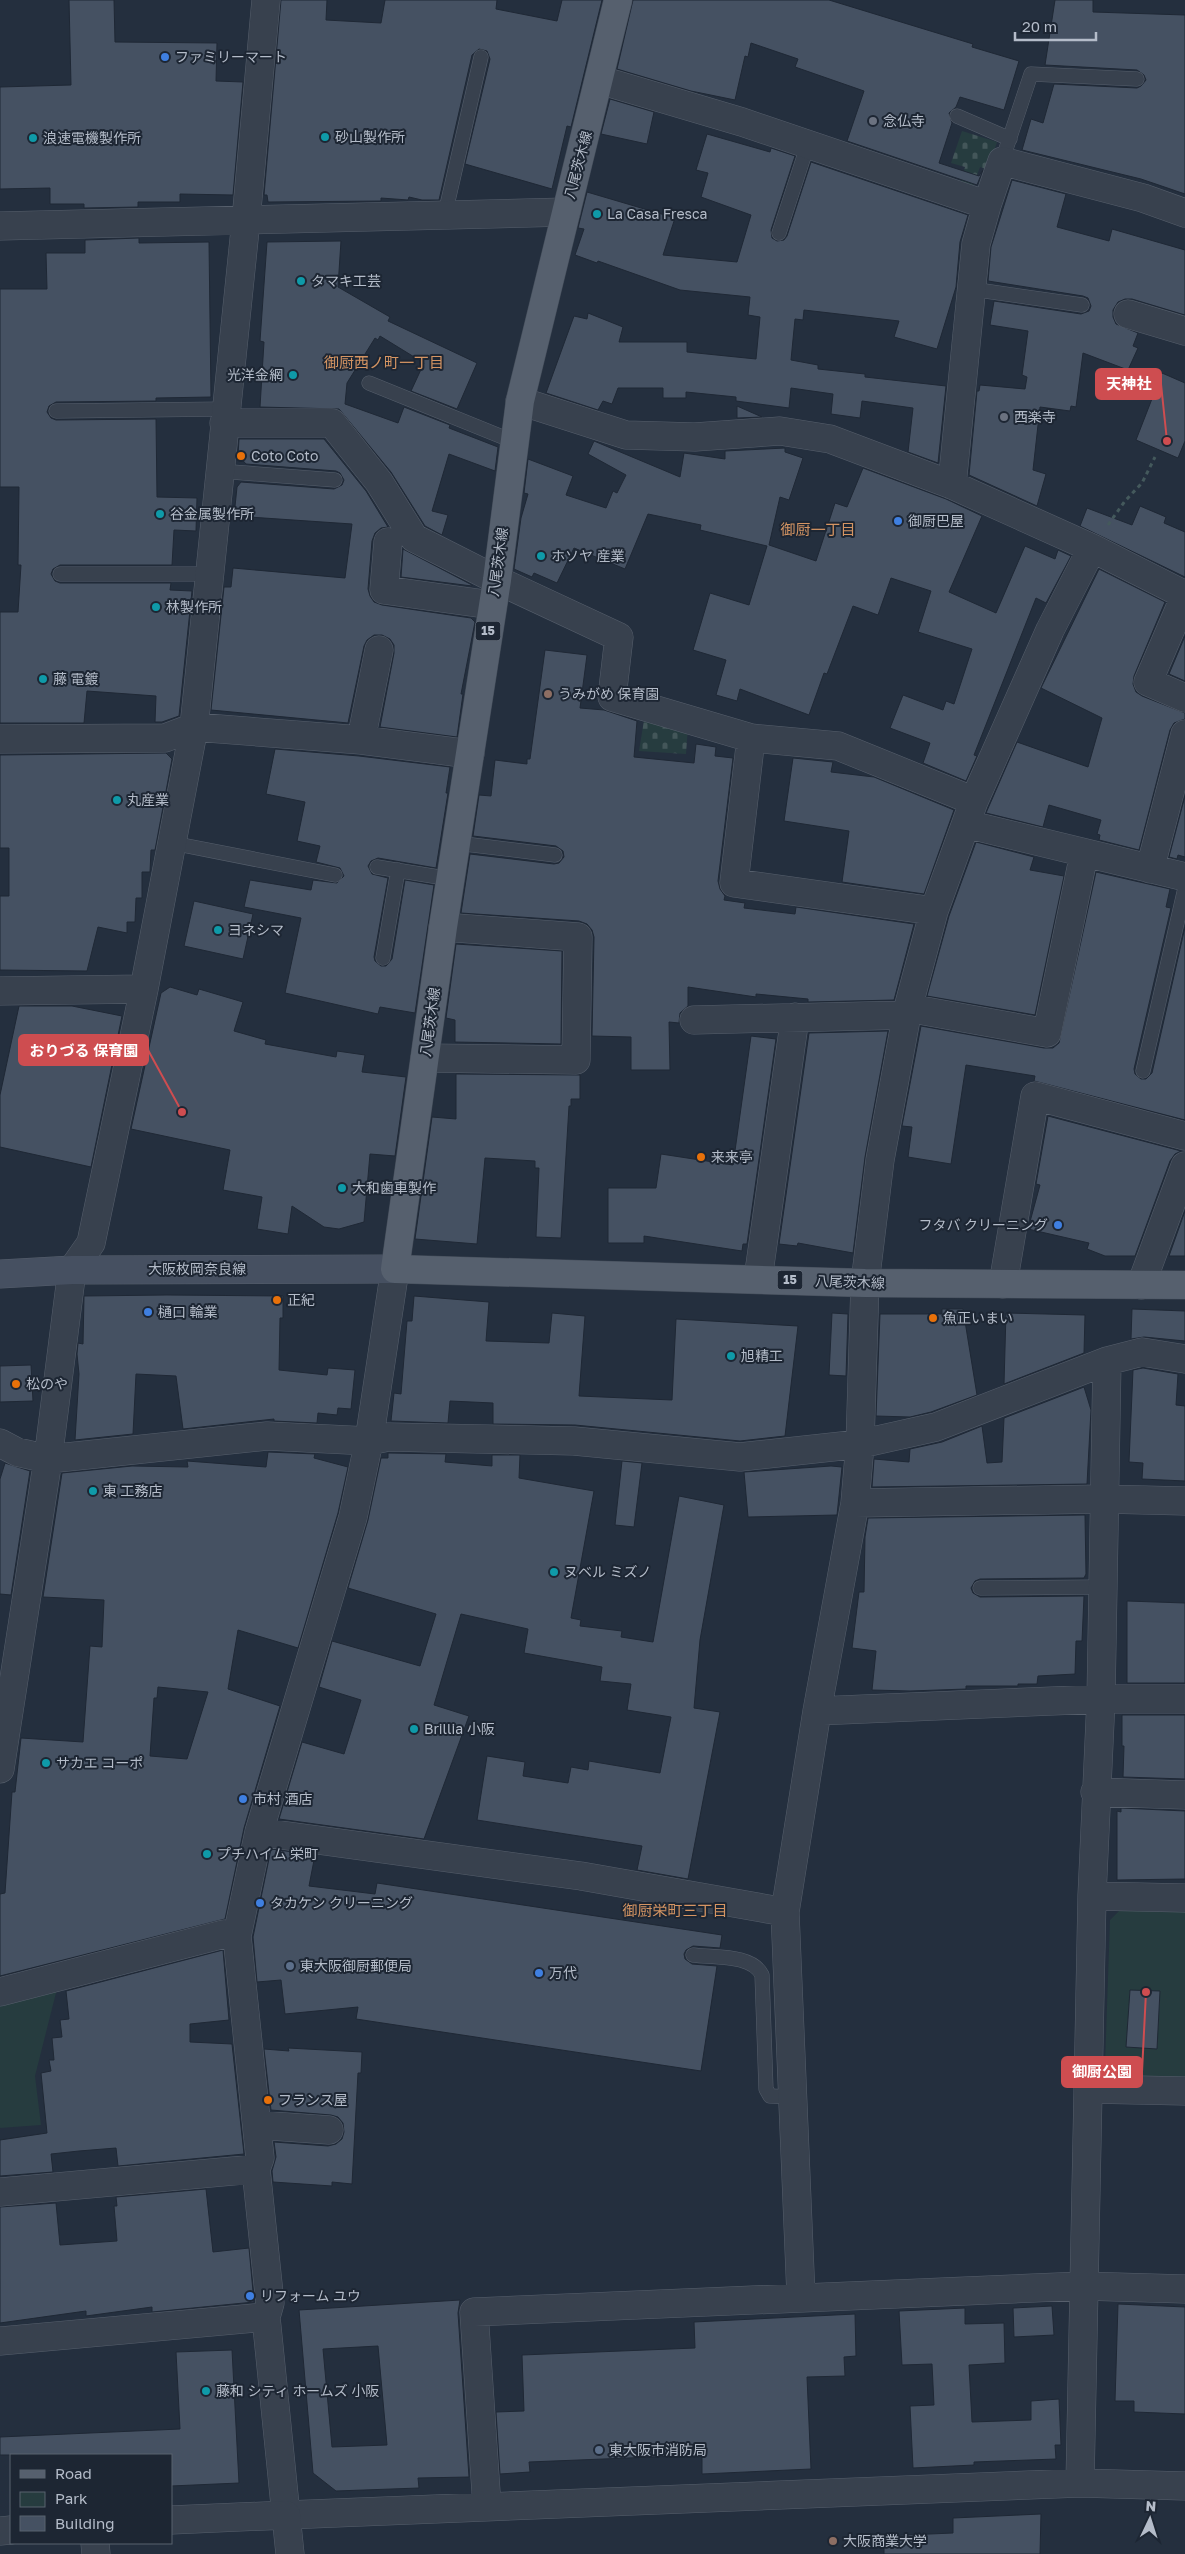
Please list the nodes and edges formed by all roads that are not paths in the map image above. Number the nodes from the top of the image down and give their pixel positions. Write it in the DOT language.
graph roads {
  1 [pos="266,0"];
  2 [pos="618,0"];
  3 [pos="482,58"];
  4 [pos="1138,78"];
  5 [pos="600,80"];
  6 [pos="957,116"];
  7 [pos="808,144"];
  8 [pos="1006,150"];
  9 [pos="987,205"];
  10 [pos="566,212"];
  11 [pos="1185,213"];
  12 [pos="445,214"];
  13 [pos="246,220"];
  14 [pos="0,226"];
  15 [pos="779,233"];
  16 [pos="971,289"];
  17 [pos="1082,306"];
  18 [pos="1128,314"];
  19 [pos="1185,331"];
  20 [pos="369,383"];
  21 [pos="520,400"];
  22 [pos="56,411"];
  23 [pos="225,416"];
  24 [pos="515,442"];
  25 [pos="219,471"];
  26 [pos="335,480"];
  27 [pos="952,485"];
  28 [pos="388,542"];
  29 [pos="1094,549"];
  30 [pos="60,574"];
  31 [pos="209,574"];
  32 [pos="494,593"];
  33 [pos="1185,596"];
  34 [pos="379,650"];
  35 [pos="1185,698"];
  36 [pos="194,727"];
  37 [pos="1185,734"];
  38 [pos="0,738"];
  39 [pos="751,738"];
  40 [pos="361,740"];
  41 [pos="470,754"];
  42 [pos="970,813"];
  43 [pos="172,843"];
  44 [pos="456,843"];
  45 [pos="1084,854"];
  46 [pos="555,855"];
  47 [pos="377,867"];
  48 [pos="1150,869"];
  49 [pos="398,870"];
  50 [pos="335,875"];
  51 [pos="1185,877"];
  52 [pos="451,879"];
  53 [pos="1185,888"];
  54 [pos="934,911"];
  55 [pos="443,927"];
  56 [pos="383,958"];
  57 [pos="144,989"];
  58 [pos="0,992"];
  59 [pos="907,1012"];
  60 [pos="795,1017"];
  61 [pos="694,1020"];
  62 [pos="425,1058"];
  63 [pos="1143,1071"];
  64 [pos="1185,1136"];
  65 [pos="1185,1166"];
  66 [pos="395,1269"];
  67 [pos="72,1270"];
  68 [pos="0,1274"];
  69 [pos="758,1279"];
  70 [pos="865,1283"];
  71 [pos="1003,1284"];
  72 [pos="1141,1285"];
  73 [pos="1185,1285"];
  74 [pos="1185,1359"];
  75 [pos="1107,1361"];
  76 [pos="369,1441"];
  77 [pos="0,1443"];
  78 [pos="860,1444"];
  79 [pos="48,1460"];
  80 [pos="1103,1498"];
  81 [pos="1185,1501"];
  82 [pos="854,1503"];
  83 [pos="1102,1587"];
  84 [pos="980,1588"];
  85 [pos="1101,1699"];
  86 [pos="1185,1699"];
  87 [pos="817,1711"];
  88 [pos="0,1769"];
  89 [pos="1095,1792"];
  90 [pos="1185,1795"];
  91 [pos="259,1832"];
  92 [pos="1092,1896"];
  93 [pos="1185,1898"];
  94 [pos="785,1912"];
  95 [pos="236,1936"];
  96 [pos="693,1955"];
  97 [pos="0,1992"];
  98 [pos="1088,2089"];
  99 [pos="1185,2091"];
  100 [pos="793,2097"];
  101 [pos="257,2125"];
  102 [pos="329,2130"];
  103 [pos="256,2169"];
  104 [pos="0,2192"];
  105 [pos="1082,2286"];
  106 [pos="1185,2289"];
  107 [pos="801,2296"];
  108 [pos="266,2317"];
  109 [pos="0,2341"];
  110 [pos="1080,2483"];
  111 [pos="1185,2486"];
  112 [pos="487,2507"];
  113 [pos="286,2515"];
  114 [pos="172,2520"];
  115 [pos="290,2554"];
  1 -- 13 [label="street"];
  2 -- 5 [label="main road, 八尾茨木線 / 15"];
  3 -- 12 [label="lane"];
  4 -- 8 [label="lane"];
  5 -- 7 [label="street"];
  5 -- 10 [label="main road, 八尾茨木線 / 15"];
  6 -- 8 [label="lane"];
  7 -- 9 [label="street"];
  7 -- 15 [label="lane"];
  8 -- 9 [label="street"];
  8 -- 11 [label="street"];
  9 -- 16 [label="street"];
  10 -- 12 [label="street"];
  10 -- 21 [label="main road, 八尾茨木線 / 15"];
  12 -- 13 [label="street"];
  13 -- 14 [label="street"];
  13 -- 23 [label="street"];
  16 -- 17 [label="lane"];
  16 -- 27 [label="street"];
  18 -- 19 [label="street"];
  20 -- 24 [label="lane"];
  21 -- 24 [label="main road, 八尾茨木線 / 15"];
  21 -- 27 [label="street"];
  22 -- 23 [label="lane"];
  23 -- 25 [label="street"];
  23 -- 32 [label="street"];
  24 -- 32 [label="main road, 八尾茨木線 / 15"];
  25 -- 26 [label="lane"];
  25 -- 31 [label="street"];
  27 -- 29 [label="street"];
  28 -- 32 [label="street"];
  29 -- 33 [label="street"];
  29 -- 42 [label="street"];
  30 -- 31 [label="lane"];
  31 -- 36 [label="street"];
  32 -- 39 [label="street"];
  32 -- 41 [label="main road, 八尾茨木線 / 15"];
  33 -- 35 [label="street"];
  34 -- 40 [label="street"];
  36 -- 38 [label="street"];
  36 -- 40 [label="street"];
  36 -- 43 [label="street"];
  37 -- 48 [label="street"];
  39 -- 42 [label="street"];
  39 -- 54 [label="street"];
  40 -- 41 [label="street"];
  41 -- 44 [label="main road, 八尾茨木線 / 15"];
  42 -- 45 [label="street"];
  42 -- 54 [label="street"];
  43 -- 50 [label="lane"];
  43 -- 57 [label="street"];
  44 -- 46 [label="lane"];
  44 -- 52 [label="main road, 八尾茨木線 / 15"];
  45 -- 48 [label="street"];
  45 -- 59 [label="street"];
  47 -- 49 [label="lane"];
  48 -- 51 [label="street"];
  49 -- 52 [label="lane"];
  49 -- 56 [label="lane"];
  52 -- 55 [label="main road, 八尾茨木線 / 15"];
  53 -- 63 [label="lane"];
  54 -- 59 [label="street"];
  55 -- 62 [label="main road, 八尾茨木線 / 15"];
  55 -- 62 [label="street"];
  57 -- 58 [label="street"];
  57 -- 67 [label="street"];
  59 -- 60 [label="street"];
  59 -- 70 [label="street"];
  60 -- 61 [label="street"];
  60 -- 69 [label="street"];
  62 -- 66 [label="main road, 八尾茨木線 / 15"];
  64 -- 71 [label="street"];
  65 -- 72 [label="street"];
  66 -- 67 [label="main road, 大阪枚岡奈良線"];
  66 -- 69 [label="main road, 八尾茨木線 / 15"];
  66 -- 76 [label="street"];
  67 -- 68 [label="main road, 大阪枚岡奈良線"];
  67 -- 79 [label="street"];
  69 -- 70 [label="main road, 八尾茨木線 / 15"];
  70 -- 71 [label="main road, 八尾茨木線 / 15"];
  70 -- 78 [label="street"];
  71 -- 72 [label="main road, 八尾茨木線 / 15"];
  72 -- 73 [label="main road, 八尾茨木線 / 15"];
  74 -- 75 [label="street"];
  75 -- 78 [label="street"];
  75 -- 80 [label="street"];
  76 -- 78 [label="street"];
  76 -- 79 [label="street"];
  76 -- 91 [label="street"];
  77 -- 79 [label="street"];
  78 -- 82 [label="street"];
  79 -- 88 [label="street"];
  80 -- 81 [label="street"];
  80 -- 82 [label="street"];
  80 -- 83 [label="street"];
  82 -- 87 [label="street"];
  83 -- 84 [label="lane"];
  83 -- 85 [label="street"];
  85 -- 86 [label="street"];
  85 -- 87 [label="street"];
  85 -- 89 [label="street"];
  87 -- 94 [label="street"];
  89 -- 90 [label="street"];
  89 -- 92 [label="street"];
  91 -- 94 [label="street"];
  91 -- 95 [label="street"];
  92 -- 93 [label="street"];
  92 -- 98 [label="street"];
  94 -- 100 [label="street"];
  95 -- 97 [label="street"];
  95 -- 101 [label="street"];
  96 -- 100 [label="lane"];
  98 -- 99 [label="street"];
  98 -- 105 [label="street"];
  100 -- 107 [label="street"];
  101 -- 102 [label="street"];
  101 -- 103 [label="street"];
  103 -- 104 [label="street"];
  103 -- 108 [label="street"];
  105 -- 106 [label="street"];
  105 -- 107 [label="street"];
  105 -- 110 [label="street"];
  107 -- 112 [label="street"];
  108 -- 109 [label="street"];
  108 -- 113 [label="street"];
  110 -- 111 [label="street"];
  110 -- 112 [label="street"];
  112 -- 113 [label="street"];
  113 -- 114 [label="street"];
  113 -- 115 [label="street"];
}
